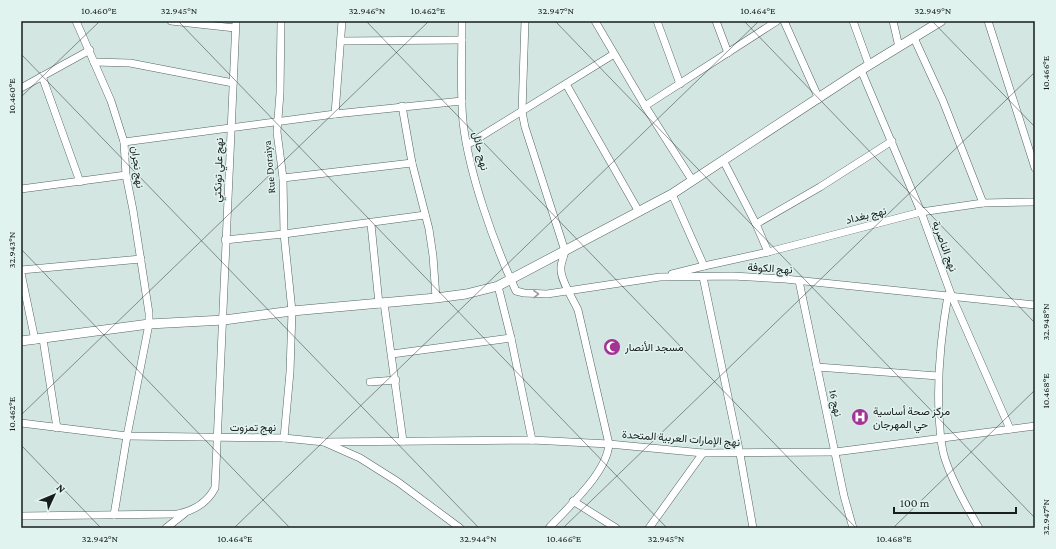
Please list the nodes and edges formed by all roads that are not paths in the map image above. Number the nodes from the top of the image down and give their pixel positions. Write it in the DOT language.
graph roads {
  1 [pos="76,21"];
  2 [pos="171,21"];
  3 [pos="281,21"];
  4 [pos="342,21"];
  5 [pos="462,21"];
  6 [pos="525,21"];
  7 [pos="595,21"];
  8 [pos="657,21"];
  9 [pos="716,21"];
  10 [pos="777,21"];
  11 [pos="853,21"];
  12 [pos="893,21"];
  13 [pos="941,21"];
  14 [pos="988,21"];
  15 [pos="787,22"];
  16 [pos="236,25"];
  17 [pos="914,38"];
  18 [pos="341,40"];
  19 [pos="462,40"];
  20 [pos="899,47"];
  21 [pos="90,50"];
  22 [pos="728,53"];
  23 [pos="614,54"];
  24 [pos="94,62"];
  25 [pos="865,68"];
  26 [pos="42,76"];
  27 [pos="233,83"];
  28 [pos="566,84"];
  29 [pos="680,84"];
  30 [pos="21,88"];
  31 [pos="819,99"];
  32 [pos="462,101"];
  33 [pos="402,106"];
  34 [pos="645,106"];
  35 [pos="522,112"];
  36 [pos="335,114"];
  37 [pos="277,121"];
  38 [pos="231,127"];
  39 [pos="892,141"];
  40 [pos="124,142"];
  41 [pos="467,145"];
  42 [pos="723,160"];
  43 [pos="412,163"];
  44 [pos="1035,168"];
  45 [pos="126,175"];
  46 [pos="283,178"];
  47 [pos="692,180"];
  48 [pos="80,182"];
  49 [pos="21,189"];
  50 [pos="672,194"];
  51 [pos="1035,202"];
  52 [pos="983,203"];
  53 [pos="639,212"];
  54 [pos="921,212"];
  55 [pos="426,215"];
  56 [pos="371,224"];
  57 [pos="756,224"];
  58 [pos="284,234"];
  59 [pos="226,240"];
  60 [pos="565,251"];
  61 [pos="768,252"];
  62 [pos="141,259"];
  63 [pos="704,266"];
  64 [pos="21,271"];
  65 [pos="660,277"];
  66 [pos="703,277"];
  67 [pos="511,279"];
  68 [pos="799,281"];
  69 [pos="498,286"];
  70 [pos="569,290"];
  71 [pos="950,296"];
  72 [pos="436,298"];
  73 [pos="381,304"];
  74 [pos="1034,307"];
  75 [pos="292,311"];
  76 [pos="224,320"];
  77 [pos="149,324"];
  78 [pos="511,338"];
  79 [pos="39,339"];
  80 [pos="21,341"];
  81 [pos="392,354"];
  82 [pos="817,367"];
  83 [pos="938,376"];
  84 [pos="396,380"];
  85 [pos="370,382"];
  86 [pos="21,424"];
  87 [pos="1035,426"];
  88 [pos="58,428"];
  89 [pos="1010,429"];
  90 [pos="127,436"];
  91 [pos="940,437"];
  92 [pos="218,438"];
  93 [pos="284,438"];
  94 [pos="532,440"];
  95 [pos="403,441"];
  96 [pos="324,442"];
  97 [pos="609,444"];
  98 [pos="835,452"];
  99 [pos="703,453"];
  100 [pos="740,454"];
  101 [pos="573,501"];
  102 [pos="187,512"];
  103 [pos="114,515"];
  104 [pos="21,516"];
  105 [pos="166,528"];
  106 [pos="460,528"];
  107 [pos="549,528"];
  108 [pos="616,528"];
  109 [pos="649,528"];
  110 [pos="753,528"];
  111 [pos="853,528"];
  112 [pos="979,528"];
  1 -- 21 [label="street, نهج نجران"];
  2 -- 16 [label="street"];
  3 -- 37 [label="street, Rue Doraiya"];
  4 -- 18 [label="street"];
  5 -- 19 [label="street, نهج حائل"];
  6 -- 35 [label="street"];
  7 -- 23 [label="street"];
  8 -- 29 [label="street"];
  9 -- 22 [label="street"];
  10 -- 22 [label="street"];
  11 -- 25 [label="street, نهج الناصرية"];
  12 -- 20 [label="street"];
  13 -- 17 [label="main road"];
  14 -- 44 [label="street"];
  15 -- 31 [label="street"];
  16 -- 27 [label="street, نهج علي تونكتي"];
  17 -- 20 [label="main road"];
  17 -- 52 [label="street"];
  18 -- 19 [label="street"];
  18 -- 36 [label="street"];
  19 -- 32 [label="street, نهج حائل"];
  20 -- 25 [label="main road"];
  21 -- 24 [label="street, نهج نجران"];
  21 -- 26 [label="street"];
  22 -- 29 [label="street"];
  23 -- 28 [label="street"];
  23 -- 34 [label="street"];
  24 -- 27 [label="street"];
  24 -- 40 [label="street, نهج نجران"];
  25 -- 31 [label="main road"];
  25 -- 39 [label="street, نهج الناصرية"];
  26 -- 30 [label="street"];
  26 -- 48 [label="street"];
  27 -- 38 [label="street, نهج علي تونكتي"];
  28 -- 35 [label="street"];
  28 -- 53 [label="street"];
  29 -- 34 [label="street"];
  31 -- 42 [label="main road"];
  32 -- 33 [label="street"];
  32 -- 41 [label="street, نهج حائل"];
  33 -- 36 [label="street"];
  33 -- 43 [label="street"];
  34 -- 47 [label="street"];
  35 -- 41 [label="street"];
  35 -- 60 [label="street"];
  36 -- 37 [label="street"];
  37 -- 38 [label="street"];
  37 -- 46 [label="street, Rue Doraiya"];
  38 -- 40 [label="street"];
  38 -- 59 [label="street, نهج علي تونكتي"];
  39 -- 54 [label="street, نهج الناصرية"];
  39 -- 57 [label="street"];
  40 -- 45 [label="street, نهج نجران"];
  41 -- 67 [label="street, نهج حائل"];
  42 -- 47 [label="main road"];
  42 -- 57 [label="street"];
  43 -- 46 [label="street"];
  43 -- 55 [label="street"];
  45 -- 48 [label="street"];
  45 -- 62 [label="street, نهج نجران"];
  46 -- 58 [label="street, Rue Doraiya"];
  47 -- 50 [label="main road"];
  48 -- 49 [label="street"];
  50 -- 53 [label="main road"];
  50 -- 63 [label="street"];
  51 -- 52 [label="street, نهج بغداد"];
  52 -- 54 [label="street, نهج بغداد"];
  53 -- 60 [label="main road"];
  54 -- 61 [label="street, نهج بغداد"];
  54 -- 71 [label="street, نهج الناصرية"];
  55 -- 56 [label="street"];
  55 -- 72 [label="street"];
  56 -- 58 [label="street"];
  56 -- 73 [label="street"];
  57 -- 61 [label="street"];
  58 -- 59 [label="street"];
  58 -- 75 [label="street, Rue Doraiya"];
  59 -- 76 [label="street, نهج علي تونكتي"];
  60 -- 67 [label="main road"];
  60 -- 70 [label="street"];
  61 -- 63 [label="street, نهج بغداد"];
  62 -- 64 [label="street"];
  62 -- 77 [label="street, نهج نجران"];
  63 -- 65 [label="street, نهج بغداد"];
  64 -- 79 [label="street"];
  65 -- 66 [label="street, نهج الكوفة"];
  65 -- 70 [label="street, نهج الكوفة"];
  66 -- 68 [label="street, نهج الكوفة"];
  66 -- 100 [label="street"];
  67 -- 69 [label="main road"];
  67 -- 70 [label="street, نهج الكوفة, one-way"];
  68 -- 71 [label="street, نهج الكوفة"];
  68 -- 82 [label="street, نهج 16"];
  69 -- 72 [label="main road"];
  69 -- 78 [label="street"];
  70 -- 97 [label="street"];
  71 -- 74 [label="street, نهج الكوفة"];
  71 -- 83 [label="street"];
  71 -- 89 [label="street, نهج الناصرية"];
  72 -- 73 [label="main road"];
  73 -- 75 [label="main road"];
  73 -- 81 [label="street"];
  75 -- 76 [label="main road"];
  75 -- 93 [label="street, Rue Doraiya"];
  76 -- 77 [label="main road"];
  76 -- 92 [label="street, نهج علي تونكتي"];
  77 -- 79 [label="main road"];
  77 -- 90 [label="street, نهج نجران"];
  78 -- 81 [label="street"];
  78 -- 94 [label="street"];
  79 -- 80 [label="main road"];
  79 -- 88 [label="street"];
  81 -- 84 [label="street"];
  82 -- 83 [label="street"];
  82 -- 98 [label="street, نهج 16"];
  83 -- 91 [label="street"];
  84 -- 85 [label="street"];
  84 -- 95 [label="street"];
  86 -- 88 [label="street, نهج تمزوت"];
  87 -- 89 [label="street, نهج الإمارات العربية المتحدة"];
  88 -- 90 [label="street, نهج تمزوت"];
  89 -- 91 [label="street, نهج الإمارات العربية المتحدة"];
  90 -- 92 [label="street, نهج تمزوت"];
  90 -- 103 [label="street, نهج نجران"];
  91 -- 98 [label="street, نهج الإمارات العربية المتحدة"];
  91 -- 112 [label="street"];
  92 -- 93 [label="street, نهج تمزوت"];
  92 -- 102 [label="street, نهج علي تونكتي"];
  93 -- 96 [label="street, نهج تمزوت"];
  94 -- 95 [label="street, نهج الإمارات العربية المتحدة"];
  94 -- 97 [label="street, نهج الإمارات العربية المتحدة"];
  95 -- 96 [label="street, نهج الإمارات العربية المتحدة"];
  96 -- 106 [label="street, نهج تمزوت"];
  97 -- 99 [label="street, نهج الإمارات العربية المتحدة"];
  97 -- 101 [label="street"];
  98 -- 100 [label="street, نهج الإمارات العربية المتحدة"];
  98 -- 111 [label="street, نهج 16"];
  99 -- 100 [label="street, نهج الإمارات العربية المتحدة"];
  99 -- 109 [label="street"];
  100 -- 110 [label="street"];
  101 -- 107 [label="street"];
  101 -- 108 [label="street"];
  102 -- 103 [label="street"];
  102 -- 105 [label="street"];
  103 -- 104 [label="street"];
}
